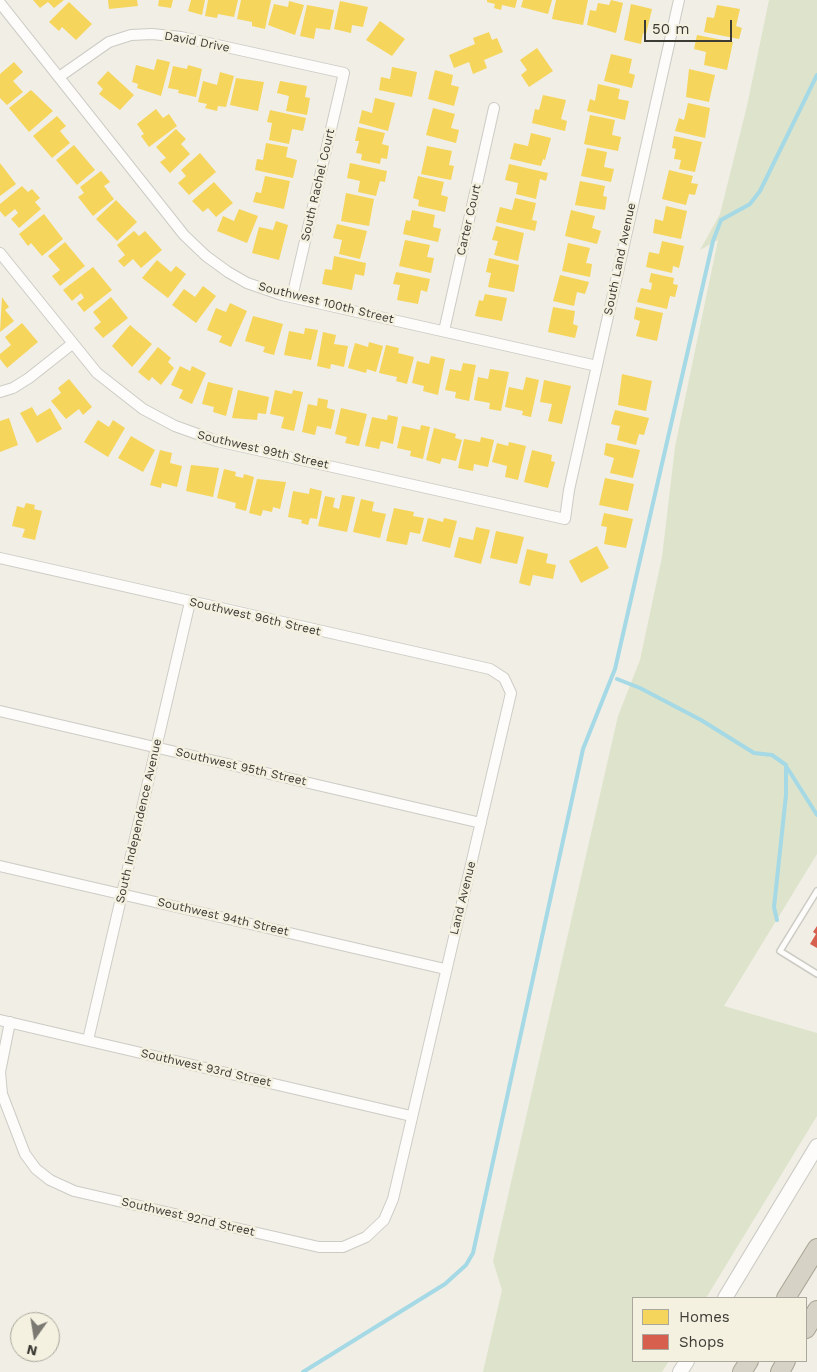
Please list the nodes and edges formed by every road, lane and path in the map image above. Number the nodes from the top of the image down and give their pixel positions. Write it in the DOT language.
graph roads {
  1 [pos="678,0"];
  2 [pos="0,3"];
  3 [pos="344,73"];
  4 [pos="59,77"];
  5 [pos="494,108"];
  6 [pos="0,253"];
  7 [pos="292,297"];
  8 [pos="444,331"];
  9 [pos="72,344"];
  10 [pos="597,366"];
  11 [pos="0,392"];
  12 [pos="565,519"];
  13 [pos="0,558"];
  14 [pos="190,602"];
  15 [pos="507,682"];
  16 [pos="0,711"];
  17 [pos="156,747"];
  18 [pos="481,823"];
  19 [pos="0,866"];
  20 [pos="817,891"];
  21 [pos="122,894"];
  22 [pos="446,969"];
  23 [pos="817,974"];
  24 [pos="5,1021"];
  25 [pos="88,1040"];
  26 [pos="411,1116"];
  27 [pos="817,1146"];
  28 [pos="817,1248"];
  29 [pos="726,1297"];
  30 [pos="787,1297"];
  31 [pos="817,1310"];
  32 [pos="807,1327"];
  1 -- 10 [label="street, South Land Avenue"];
  2 -- 4 [label="street, Southwest 100th Street"];
  3 -- 4 [label="street, David Drive"];
  3 -- 7 [label="street, South Rachel Court"];
  4 -- 7 [label="street, Southwest 100th Street"];
  5 -- 8 [label="street, Carter Court"];
  6 -- 9 [label="street, Southwest 99th Street"];
  7 -- 8 [label="street, Southwest 100th Street"];
  8 -- 10 [label="street, Southwest 100th Street"];
  9 -- 11 [label="street"];
  9 -- 12 [label="street, Southwest 99th Street"];
  10 -- 12 [label="street, South Land Avenue"];
  13 -- 14 [label="street, Southwest 96th Street"];
  14 -- 15 [label="street, Southwest 96th Street"];
  14 -- 17 [label="street, South Independence Avenue"];
  15 -- 18 [label="street, Land Avenue"];
  16 -- 17 [label="street, Southwest 95th Street"];
  17 -- 18 [label="street, Southwest 95th Street"];
  17 -- 21 [label="street, South Independence Avenue"];
  18 -- 22 [label="street, Land Avenue"];
  19 -- 21 [label="street, Southwest 94th Street"];
  20 -- 23 [label="lane"];
  21 -- 22 [label="street, Southwest 94th Street"];
  21 -- 25 [label="street, South Independence Avenue"];
  22 -- 26 [label="street, Land Avenue"];
  24 -- 25 [label="street, Southwest 93rd Street"];
  24 -- 26 [label="street, Southwest 92nd Street"];
  25 -- 26 [label="street, Southwest 93rd Street"];
  27 -- 29 [label="main road"];
  28 -- 30 [label="highway"];
  31 -- 32 [label="highway"];
}
